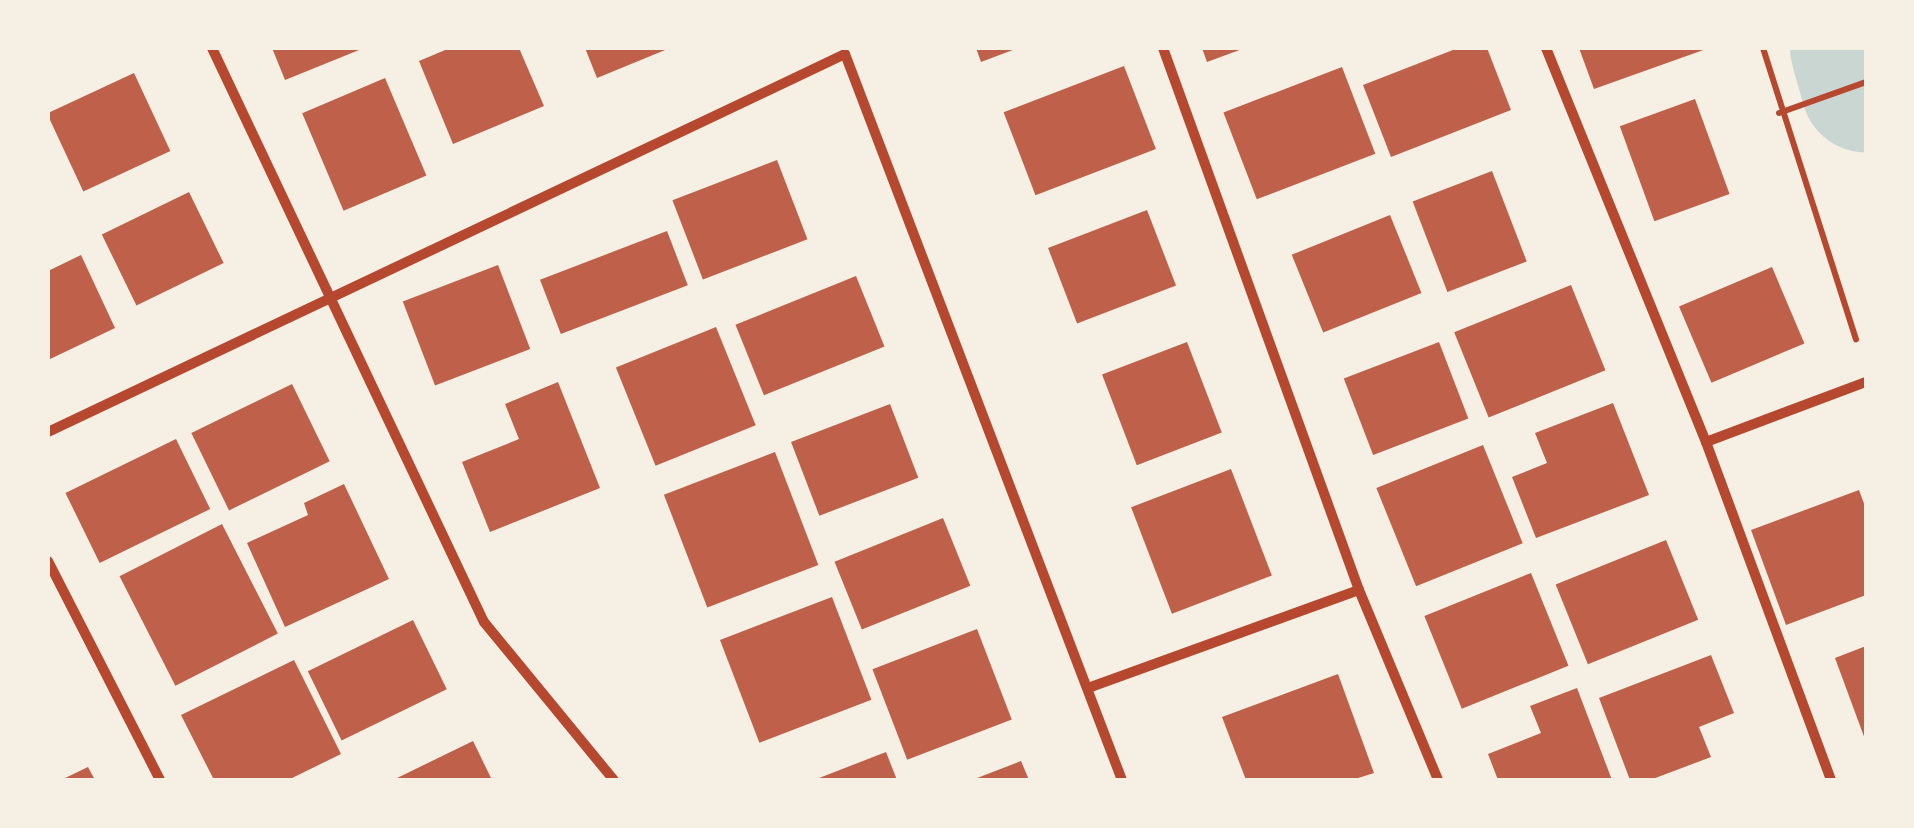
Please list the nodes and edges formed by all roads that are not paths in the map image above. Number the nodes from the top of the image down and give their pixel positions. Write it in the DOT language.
graph roads {
  1 [pos="212,48"];
  2 [pos="1163,48"];
  3 [pos="1546,48"];
  4 [pos="328,298"];
  5 [pos="1866,382"];
  6 [pos="48,432"];
  7 [pos="1706,442"];
  8 [pos="48,561"];
  9 [pos="1359,590"];
  10 [pos="1088,688"];
  11 [pos="160,780"];
  12 [pos="614,780"];
  13 [pos="1122,780"];
  14 [pos="1438,780"];
  15 [pos="1831,780"];
  1 -- 4 [label="street"];
  2 -- 9 [label="street"];
  3 -- 7 [label="street"];
  4 -- 6 [label="street"];
  4 -- 10 [label="street"];
  4 -- 12 [label="street"];
  5 -- 7 [label="street"];
  7 -- 15 [label="street"];
  8 -- 11 [label="street"];
  9 -- 10 [label="street"];
  9 -- 14 [label="street"];
  10 -- 13 [label="street"];
}
